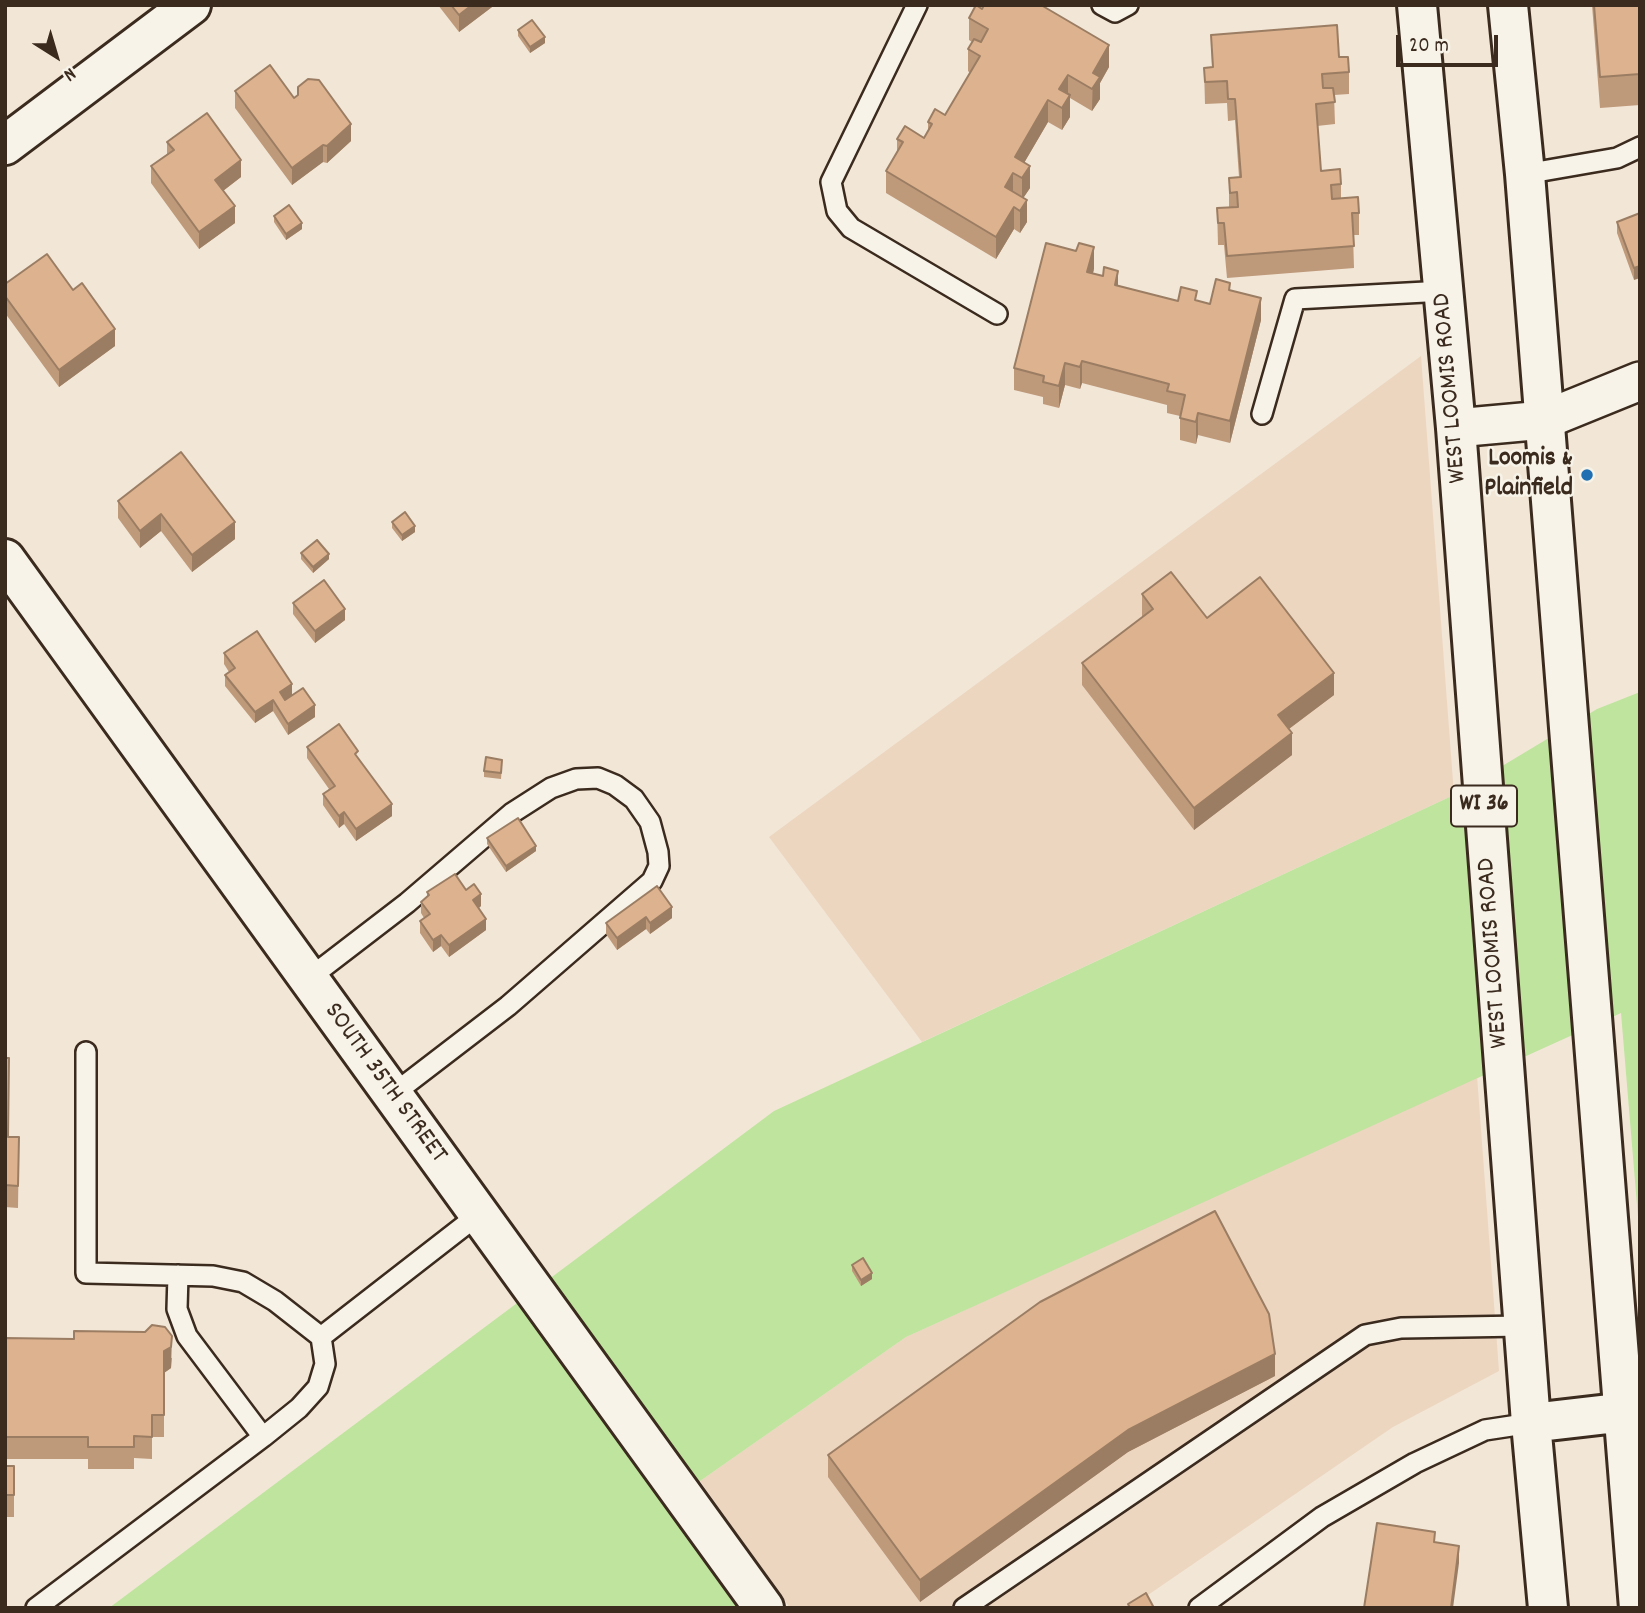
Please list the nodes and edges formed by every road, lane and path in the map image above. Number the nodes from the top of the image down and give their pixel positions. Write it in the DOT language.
graph roads {
  1 [pos="191,5"];
  2 [pos="917,5"];
  3 [pos="1102,5"];
  4 [pos="1128,5"];
  5 [pos="1417,5"];
  6 [pos="1508,5"];
  7 [pos="5,145"];
  8 [pos="1640,147"];
  9 [pos="1525,174"];
  10 [pos="1444,291"];
  11 [pos="997,314"];
  12 [pos="1640,381"];
  13 [pos="1262,414"];
  14 [pos="1544,420"];
  15 [pos="1456,428"];
  16 [pos="5,559"];
  17 [pos="308,979"];
  18 [pos="86,1052"];
  19 [pos="392,1095"];
  20 [pos="478,1215"];
  21 [pos="178,1275"];
  22 [pos="1523,1326"];
  23 [pos="321,1337"];
  24 [pos="1633,1410"];
  25 [pos="1531,1423"];
  26 [pos="263,1437"];
  27 [pos="36,1608"];
  28 [pos="764,1608"];
  29 [pos="964,1608"];
  30 [pos="1199,1608"];
  31 [pos="1548,1608"];
  32 [pos="1639,1608"];
  1 -- 7 [label="main road"];
  2 -- 11 [label="lane"];
  3 -- 4 [label="lane"];
  5 -- 10 [label="main road, WEST LOOMIS ROAD / WI 36"];
  6 -- 9 [label="main road"];
  8 -- 9 [label="lane"];
  9 -- 14 [label="main road"];
  10 -- 13 [label="lane"];
  10 -- 15 [label="main road, WEST LOOMIS ROAD / WI 36"];
  12 -- 14 [label="street"];
  14 -- 15 [label="street"];
  14 -- 24 [label="main road"];
  15 -- 22 [label="main road, WEST LOOMIS ROAD / WI 36"];
  16 -- 17 [label="main road, SOUTH 35TH STREET"];
  17 -- 19 [label="main road, SOUTH 35TH STREET"];
  17 -- 19 [label="lane"];
  18 -- 21 [label="lane"];
  19 -- 20 [label="main road, SOUTH 35TH STREET"];
  20 -- 23 [label="lane"];
  20 -- 28 [label="main road, SOUTH 35TH STREET"];
  21 -- 23 [label="lane"];
  21 -- 26 [label="lane"];
  22 -- 25 [label="main road, WEST LOOMIS ROAD / WI 36"];
  22 -- 29 [label="lane"];
  23 -- 26 [label="lane"];
  24 -- 25 [label="main road"];
  24 -- 32 [label="main road"];
  25 -- 30 [label="lane"];
  25 -- 31 [label="main road, WEST LOOMIS ROAD / WI 36"];
  26 -- 27 [label="lane"];
}
